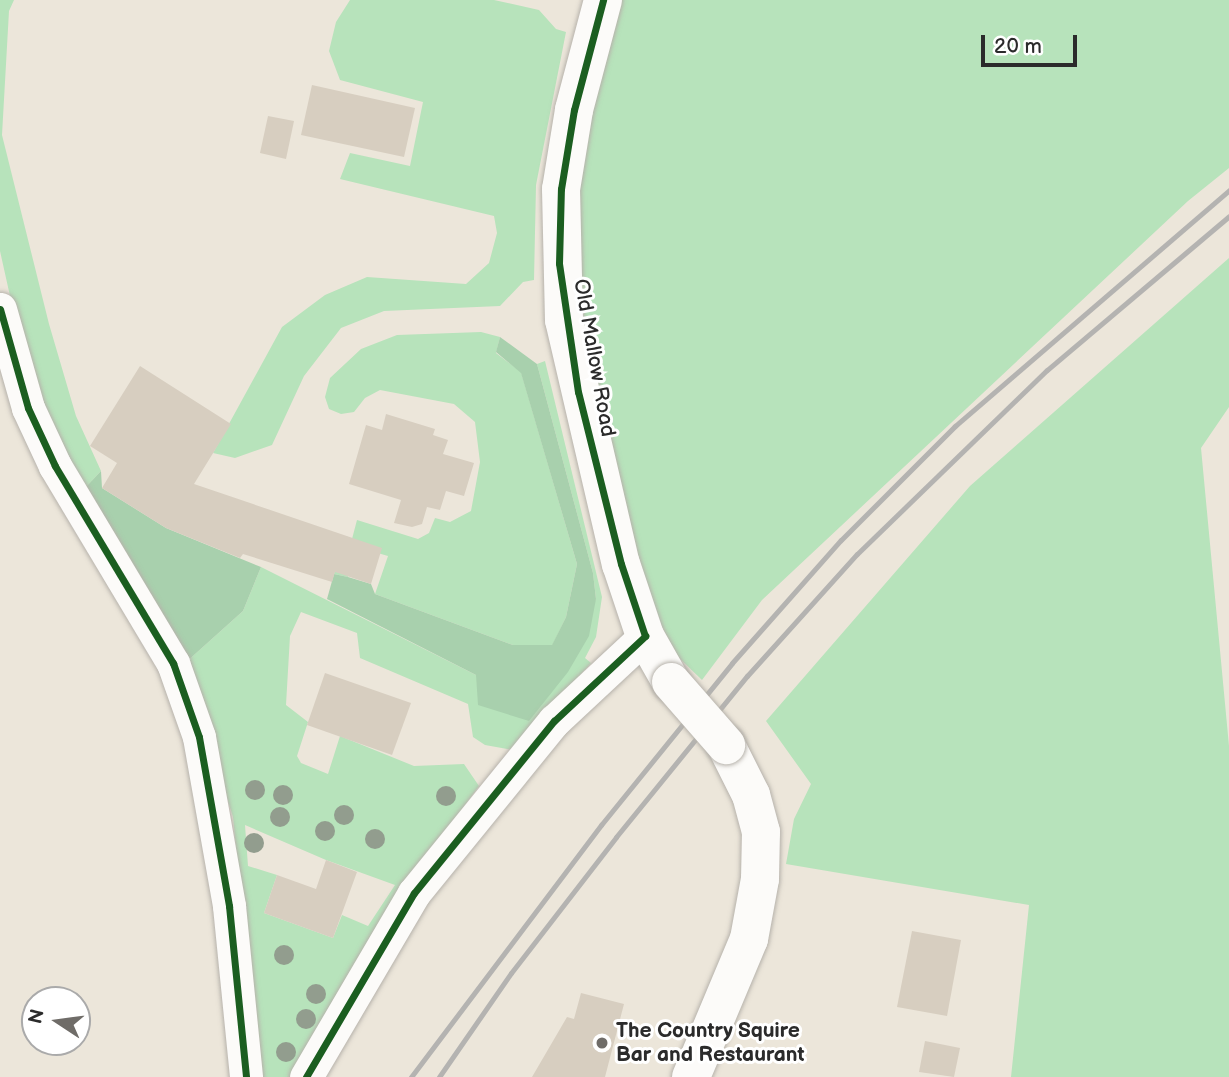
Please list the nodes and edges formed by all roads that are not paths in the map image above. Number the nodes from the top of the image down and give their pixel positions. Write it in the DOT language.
graph roads {
  1 [pos="603,0"];
  2 [pos="0,309"];
  3 [pos="645,636"];
  4 [pos="246,1077"];
  5 [pos="306,1077"];
  6 [pos="691,1077"];
  1 -- 3 [label="street, Old Mallow Road"];
  2 -- 4 [label="street"];
  3 -- 5 [label="street"];
  3 -- 6 [label="street, Old Mallow Road, bridge"];
}
